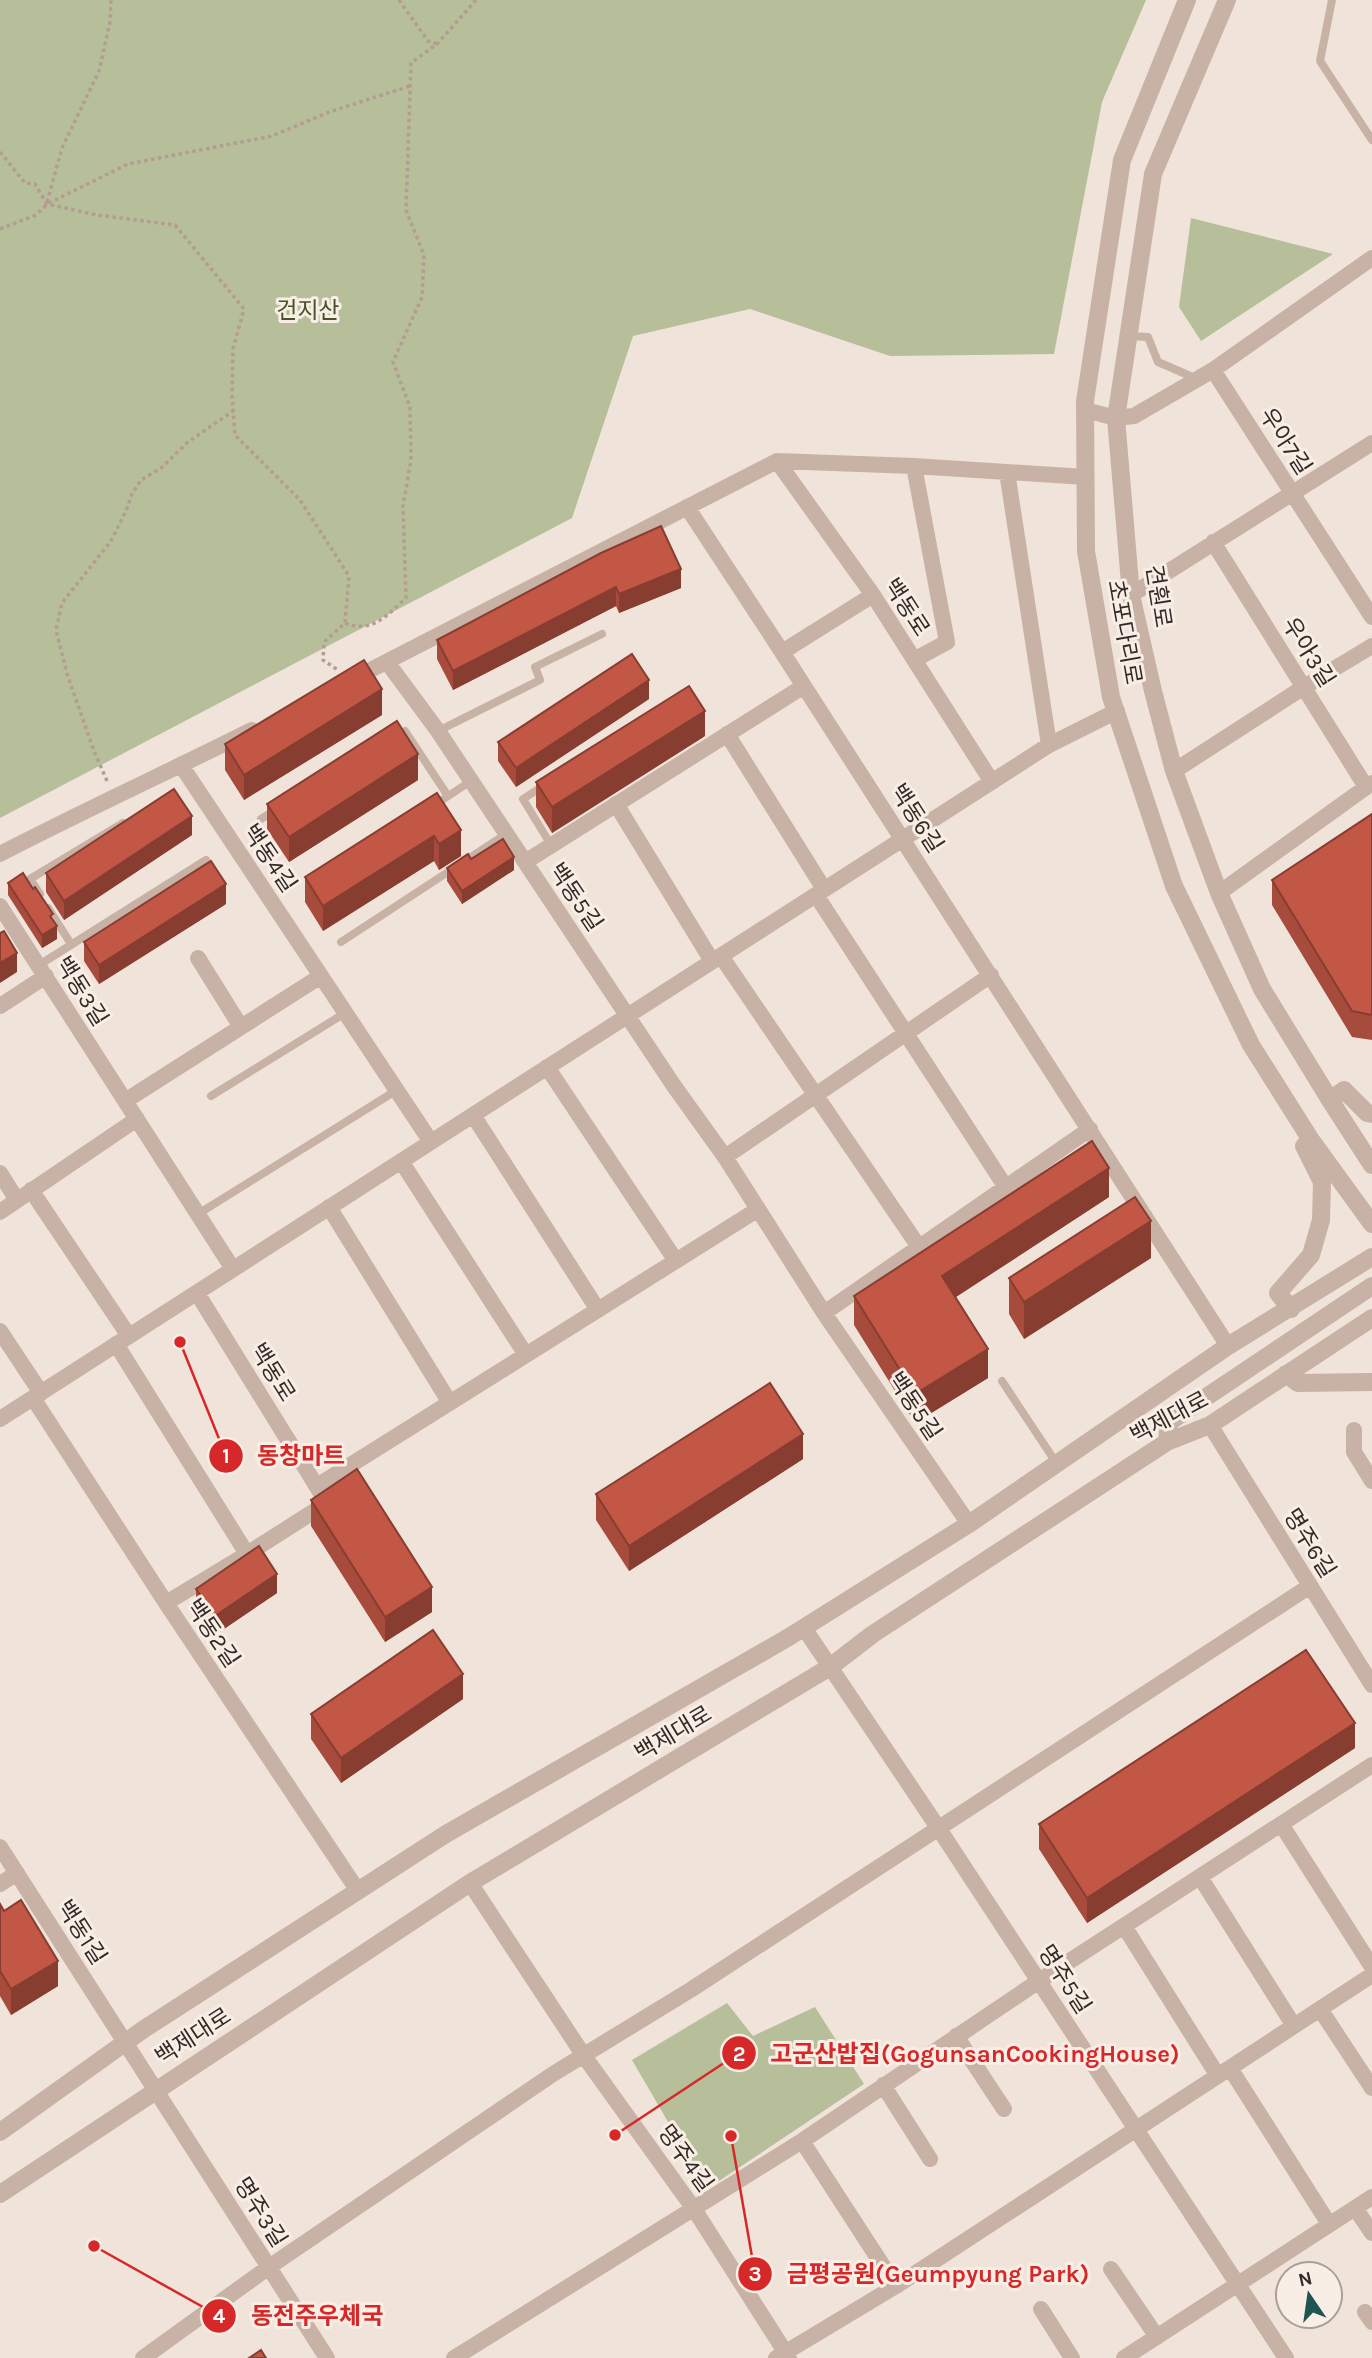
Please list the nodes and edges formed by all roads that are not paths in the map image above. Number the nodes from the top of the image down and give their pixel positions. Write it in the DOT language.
graph roads {
  1 [pos="1187,0"];
  2 [pos="1227,0"];
  3 [pos="1332,0"];
  4 [pos="1372,140"];
  5 [pos="1372,258"];
  6 [pos="1129,336"];
  7 [pos="1213,370"];
  8 [pos="1198,380"];
  9 [pos="1085,410"];
  10 [pos="1116,418"];
  11 [pos="1372,443"];
  12 [pos="777,461"];
  13 [pos="914,466"];
  14 [pos="1007,472"];
  15 [pos="1085,477"];
  16 [pos="1293,494"];
  17 [pos="687,507"];
  18 [pos="1213,542"];
  19 [pos="873,595"];
  20 [pos="1131,595"];
  21 [pos="1372,617"];
  22 [pos="602,634"];
  23 [pos="1372,646"];
  24 [pos="782,652"];
  25 [pos="914,660"];
  26 [pos="387,662"];
  27 [pos="345,683"];
  28 [pos="804,686"];
  29 [pos="1304,687"];
  30 [pos="1117,711"];
  31 [pos="266,723"];
  32 [pos="438,731"];
  33 [pos="727,734"];
  34 [pos="383,745"];
  35 [pos="1049,745"];
  36 [pos="181,765"];
  37 [pos="1174,771"];
  38 [pos="556,778"];
  39 [pos="471,781"];
  40 [pos="992,782"];
  41 [pos="1369,785"];
  42 [pos="448,796"];
  43 [pos="616,804"];
  44 [pos="283,805"];
  45 [pos="425,810"];
  46 [pos="136,815"];
  47 [pos="261,819"];
  48 [pos="506,834"];
  49 [pos="903,839"];
  50 [pos="551,845"];
  51 [pos="0,854"];
  52 [pos="206,860"];
  53 [pos="525,862"];
  54 [pos="820,892"];
  55 [pos="1219,893"];
  56 [pos="1,910"];
  57 [pos="341,942"];
  58 [pos="71,944"];
  59 [pos="198,958"];
  60 [pos="717,959"];
  61 [pos="42,970"];
  62 [pos="991,975"];
  63 [pos="321,976"];
  64 [pos="0,1006"];
  65 [pos="345,1013"];
  66 [pos="628,1016"];
  67 [pos="242,1027"];
  68 [pos="906,1033"];
  69 [pos="547,1067"];
  70 [pos="397,1090"];
  71 [pos="815,1095"];
  72 [pos="211,1096"];
  73 [pos="1330,1100"];
  74 [pos="125,1101"];
  75 [pos="1372,1114"];
  76 [pos="473,1115"];
  77 [pos="137,1119"];
  78 [pos="1090,1129"];
  79 [pos="1311,1140"];
  80 [pos="431,1142"];
  81 [pos="725,1157"];
  82 [pos="401,1161"];
  83 [pos="1372,1164"];
  84 [pos="0,1173"];
  85 [pos="1006,1186"];
  86 [pos="32,1190"];
  87 [pos="18,1200"];
  88 [pos="329,1207"];
  89 [pos="757,1210"];
  90 [pos="0,1212"];
  91 [pos="198,1214"];
  92 [pos="1372,1224"];
  93 [pos="919,1247"];
  94 [pos="1372,1257"];
  95 [pos="676,1261"];
  96 [pos="233,1269"];
  97 [pos="1372,1286"];
  98 [pos="197,1293"];
  99 [pos="1291,1308"];
  100 [pos="598,1310"];
  101 [pos="824,1312"];
  102 [pos="1372,1318"];
  103 [pos="0,1331"];
  104 [pos="123,1340"];
  105 [pos="1228,1346"];
  106 [pos="526,1355"];
  107 [pos="1286,1374"];
  108 [pos="1002,1381"];
  109 [pos="1372,1382"];
  110 [pos="37,1395"];
  111 [pos="450,1403"];
  112 [pos="0,1419"];
  113 [pos="1210,1425"];
  114 [pos="1354,1430"];
  115 [pos="1167,1442"];
  116 [pos="1057,1464"];
  117 [pos="1372,1480"];
  118 [pos="317,1486"];
  119 [pos="969,1524"];
  120 [pos="247,1554"];
  121 [pos="1310,1586"];
  122 [pos="166,1603"];
  123 [pos="804,1628"];
  124 [pos="830,1668"];
  125 [pos="1372,1685"];
  126 [pos="1367,1768"];
  127 [pos="1372,1785"];
  128 [pos="1281,1824"];
  129 [pos="939,1829"];
  130 [pos="0,1847"];
  131 [pos="17,1873"];
  132 [pos="1200,1877"];
  133 [pos="470,1883"];
  134 [pos="0,1884"];
  135 [pos="358,1891"];
  136 [pos="1124,1926"];
  137 [pos="1372,1967"];
  138 [pos="1372,1975"];
  139 [pos="1039,1981"];
  140 [pos="1320,2009"];
  141 [pos="1294,2026"];
  142 [pos="956,2036"];
  143 [pos="127,2042"];
  144 [pos="584,2056"];
  145 [pos="1224,2072"];
  146 [pos="883,2085"];
  147 [pos="1372,2088"];
  148 [pos="156,2090"];
  149 [pos="1004,2109"];
  150 [pos="1136,2129"];
  151 [pos="0,2132"];
  152 [pos="802,2141"];
  153 [pos="930,2159"];
  154 [pos="0,2194"];
  155 [pos="1372,2197"];
  156 [pos="1356,2207"];
  157 [pos="694,2209"];
  158 [pos="1329,2224"];
  159 [pos="1372,2233"];
  160 [pos="269,2267"];
  161 [pos="1111,2269"];
  162 [pos="1238,2284"];
  163 [pos="895,2286"];
  164 [pos="1041,2309"];
  165 [pos="1157,2337"];
  166 [pos="784,2356"];
  167 [pos="142,2358"];
  168 [pos="327,2358"];
  169 [pos="454,2358"];
  170 [pos="1072,2358"];
  171 [pos="1124,2358"];
  172 [pos="1286,2358"];
  1 -- 9 [label="street, 초포다리로"];
  2 -- 6 [label="street, 견훤로"];
  3 -- 4 [label="lane"];
  5 -- 7 [label="street"];
  6 -- 8 [label="lane"];
  6 -- 10 [label="street, 견훤로"];
  7 -- 8 [label="street"];
  7 -- 16 [label="street, 우아7길"];
  8 -- 10 [label="street"];
  9 -- 10 [label="street"];
  9 -- 15 [label="street, 초포다리로"];
  10 -- 20 [label="street, 견훤로"];
  11 -- 16 [label="street, 우아7길"];
  12 -- 13 [label="street"];
  12 -- 17 [label="street"];
  12 -- 19 [label="street, 백동로"];
  13 -- 14 [label="street"];
  13 -- 25 [label="street"];
  14 -- 15 [label="street"];
  14 -- 35 [label="street"];
  15 -- 30 [label="street, 초포다리로"];
  16 -- 18 [label="street"];
  16 -- 21 [label="street"];
  17 -- 24 [label="street, 백동6길"];
  17 -- 26 [label="street"];
  18 -- 20 [label="street"];
  18 -- 29 [label="street, 우아3길"];
  19 -- 24 [label="street"];
  19 -- 25 [label="street, 백동로"];
  20 -- 37 [label="street, 견훤로"];
  22 -- 32 [label="lane"];
  23 -- 29 [label="street"];
  24 -- 28 [label="street, 백동6길"];
  25 -- 40 [label="street, 백동로"];
  26 -- 27 [label="street"];
  26 -- 32 [label="street, 백동5길"];
  28 -- 33 [label="street"];
  28 -- 49 [label="street, 백동6길"];
  29 -- 37 [label="street"];
  29 -- 41 [label="street, 우아3길"];
  30 -- 35 [label="street"];
  30 -- 79 [label="street, 초포다리로"];
  31 -- 36 [label="street"];
  32 -- 39 [label="street, 백동5길"];
  33 -- 43 [label="street"];
  33 -- 54 [label="street"];
  34 -- 42 [label="lane"];
  35 -- 40 [label="street"];
  36 -- 51 [label="street"];
  36 -- 63 [label="street, 백동4길"];
  37 -- 55 [label="street, 견훤로"];
  38 -- 50 [label="lane"];
  39 -- 42 [label="lane"];
  39 -- 48 [label="street, 백동5길"];
  40 -- 49 [label="street"];
  41 -- 55 [label="street, 우아3길"];
  42 -- 45 [label="lane"];
  43 -- 50 [label="street"];
  43 -- 60 [label="street"];
  44 -- 47 [label="lane"];
  46 -- 58 [label="lane"];
  48 -- 53 [label="street, 백동5길"];
  48 -- 57 [label="lane"];
  49 -- 54 [label="street"];
  49 -- 62 [label="street, 백동6길"];
  50 -- 53 [label="street"];
  52 -- 58 [label="lane"];
  53 -- 66 [label="street, 백동5길"];
  54 -- 60 [label="street"];
  54 -- 68 [label="street"];
  55 -- 73 [label="street, 견훤로"];
  56 -- 61 [label="street, 백동3길"];
  58 -- 61 [label="lane"];
  59 -- 67 [label="street"];
  60 -- 66 [label="street"];
  60 -- 71 [label="street"];
  61 -- 64 [label="street"];
  61 -- 74 [label="street, 백동3길"];
  62 -- 68 [label="street"];
  62 -- 78 [label="street, 백동6길"];
  63 -- 65 [label="street, 백동4길"];
  63 -- 67 [label="street"];
  65 -- 70 [label="street, 백동4길"];
  65 -- 72 [label="lane"];
  66 -- 69 [label="street"];
  66 -- 81 [label="street, 백동5길"];
  67 -- 74 [label="street"];
  68 -- 71 [label="street"];
  68 -- 85 [label="street"];
  69 -- 76 [label="street"];
  69 -- 95 [label="street"];
  70 -- 80 [label="street, 백동4길"];
  70 -- 91 [label="lane"];
  71 -- 81 [label="street"];
  71 -- 93 [label="street"];
  73 -- 75 [label="street"];
  73 -- 83 [label="street, 견훤로"];
  74 -- 77 [label="street, 백동3길"];
  76 -- 80 [label="street"];
  76 -- 100 [label="street"];
  77 -- 86 [label="street"];
  77 -- 91 [label="street, 백동3길"];
  78 -- 85 [label="street"];
  78 -- 105 [label="street, 백동6길"];
  79 -- 92 [label="street, 초포다리로"];
  79 -- 99 [label="street"];
  80 -- 82 [label="street"];
  81 -- 89 [label="street, 백동5길"];
  82 -- 88 [label="street"];
  82 -- 106 [label="street"];
  84 -- 87 [label="street"];
  85 -- 93 [label="street"];
  86 -- 87 [label="street"];
  86 -- 104 [label="street"];
  87 -- 90 [label="street"];
  88 -- 96 [label="street"];
  88 -- 111 [label="street"];
  89 -- 95 [label="street"];
  89 -- 101 [label="street, 백동5길"];
  91 -- 96 [label="street, 백동3길"];
  93 -- 101 [label="street"];
  94 -- 99 [label="street, 백제대로"];
  95 -- 100 [label="street"];
  96 -- 98 [label="street"];
  97 -- 115 [label="street"];
  98 -- 104 [label="street"];
  98 -- 118 [label="street, 백동로"];
  99 -- 105 [label="street, 백제대로"];
  100 -- 106 [label="street"];
  101 -- 119 [label="street, 백동5길"];
  102 -- 107 [label="street, 백제대로"];
  103 -- 110 [label="street"];
  104 -- 110 [label="street"];
  104 -- 120 [label="street"];
  105 -- 116 [label="street, 백제대로"];
  106 -- 111 [label="street"];
  107 -- 109 [label="street"];
  107 -- 113 [label="street, 백제대로"];
  108 -- 116 [label="lane"];
  110 -- 112 [label="street"];
  110 -- 122 [label="street, 백동2길"];
  111 -- 118 [label="street"];
  113 -- 115 [label="street, 백제대로"];
  113 -- 121 [label="street, 명주6길"];
  114 -- 117 [label="street"];
  115 -- 124 [label="street, 백제대로"];
  116 -- 119 [label="street, 백제대로"];
  118 -- 120 [label="street"];
  119 -- 123 [label="street, 백제대로"];
  120 -- 122 [label="street"];
  121 -- 125 [label="street, 명주6길"];
  121 -- 129 [label="street"];
  122 -- 135 [label="street, 백동2길"];
  123 -- 124 [label="street, 명주5길"];
  123 -- 135 [label="street, 백제대로"];
  124 -- 129 [label="street, 명주5길"];
  124 -- 133 [label="street, 백제대로"];
  126 -- 127 [label="street"];
  126 -- 128 [label="street"];
  128 -- 132 [label="street"];
  128 -- 137 [label="street"];
  129 -- 139 [label="street, 명주5길"];
  129 -- 144 [label="street"];
  130 -- 131 [label="street, 백동1길"];
  131 -- 134 [label="street"];
  131 -- 143 [label="street, 백동1길"];
  132 -- 136 [label="street"];
  132 -- 141 [label="street"];
  133 -- 144 [label="street, 명주4길"];
  133 -- 148 [label="street, 백제대로"];
  135 -- 143 [label="street, 백제대로"];
  136 -- 139 [label="street"];
  136 -- 145 [label="street"];
  138 -- 140 [label="street"];
  139 -- 142 [label="street"];
  139 -- 150 [label="street, 명주5길"];
  140 -- 141 [label="street"];
  140 -- 147 [label="street"];
  141 -- 145 [label="street"];
  142 -- 146 [label="street"];
  142 -- 149 [label="street"];
  143 -- 148 [label="street, 백동1길"];
  143 -- 151 [label="street, 백제대로"];
  144 -- 157 [label="street, 명주4길"];
  144 -- 160 [label="street"];
  145 -- 150 [label="street"];
  145 -- 158 [label="street"];
  146 -- 152 [label="street"];
  146 -- 153 [label="street"];
  148 -- 154 [label="street, 백제대로"];
  148 -- 160 [label="street, 명주3길"];
  150 -- 162 [label="street, 명주5길"];
  150 -- 163 [label="street"];
  152 -- 157 [label="street"];
  152 -- 163 [label="street"];
  155 -- 156 [label="street"];
  156 -- 158 [label="street"];
  156 -- 159 [label="street"];
  157 -- 166 [label="street, 명주4길"];
  157 -- 169 [label="street"];
  158 -- 162 [label="street"];
  160 -- 167 [label="street"];
  160 -- 168 [label="street, 명주3길"];
  161 -- 165 [label="street"];
  162 -- 165 [label="street"];
  162 -- 172 [label="street, 명주5길"];
  163 -- 166 [label="street"];
  164 -- 170 [label="street"];
  165 -- 171 [label="street"];
}
